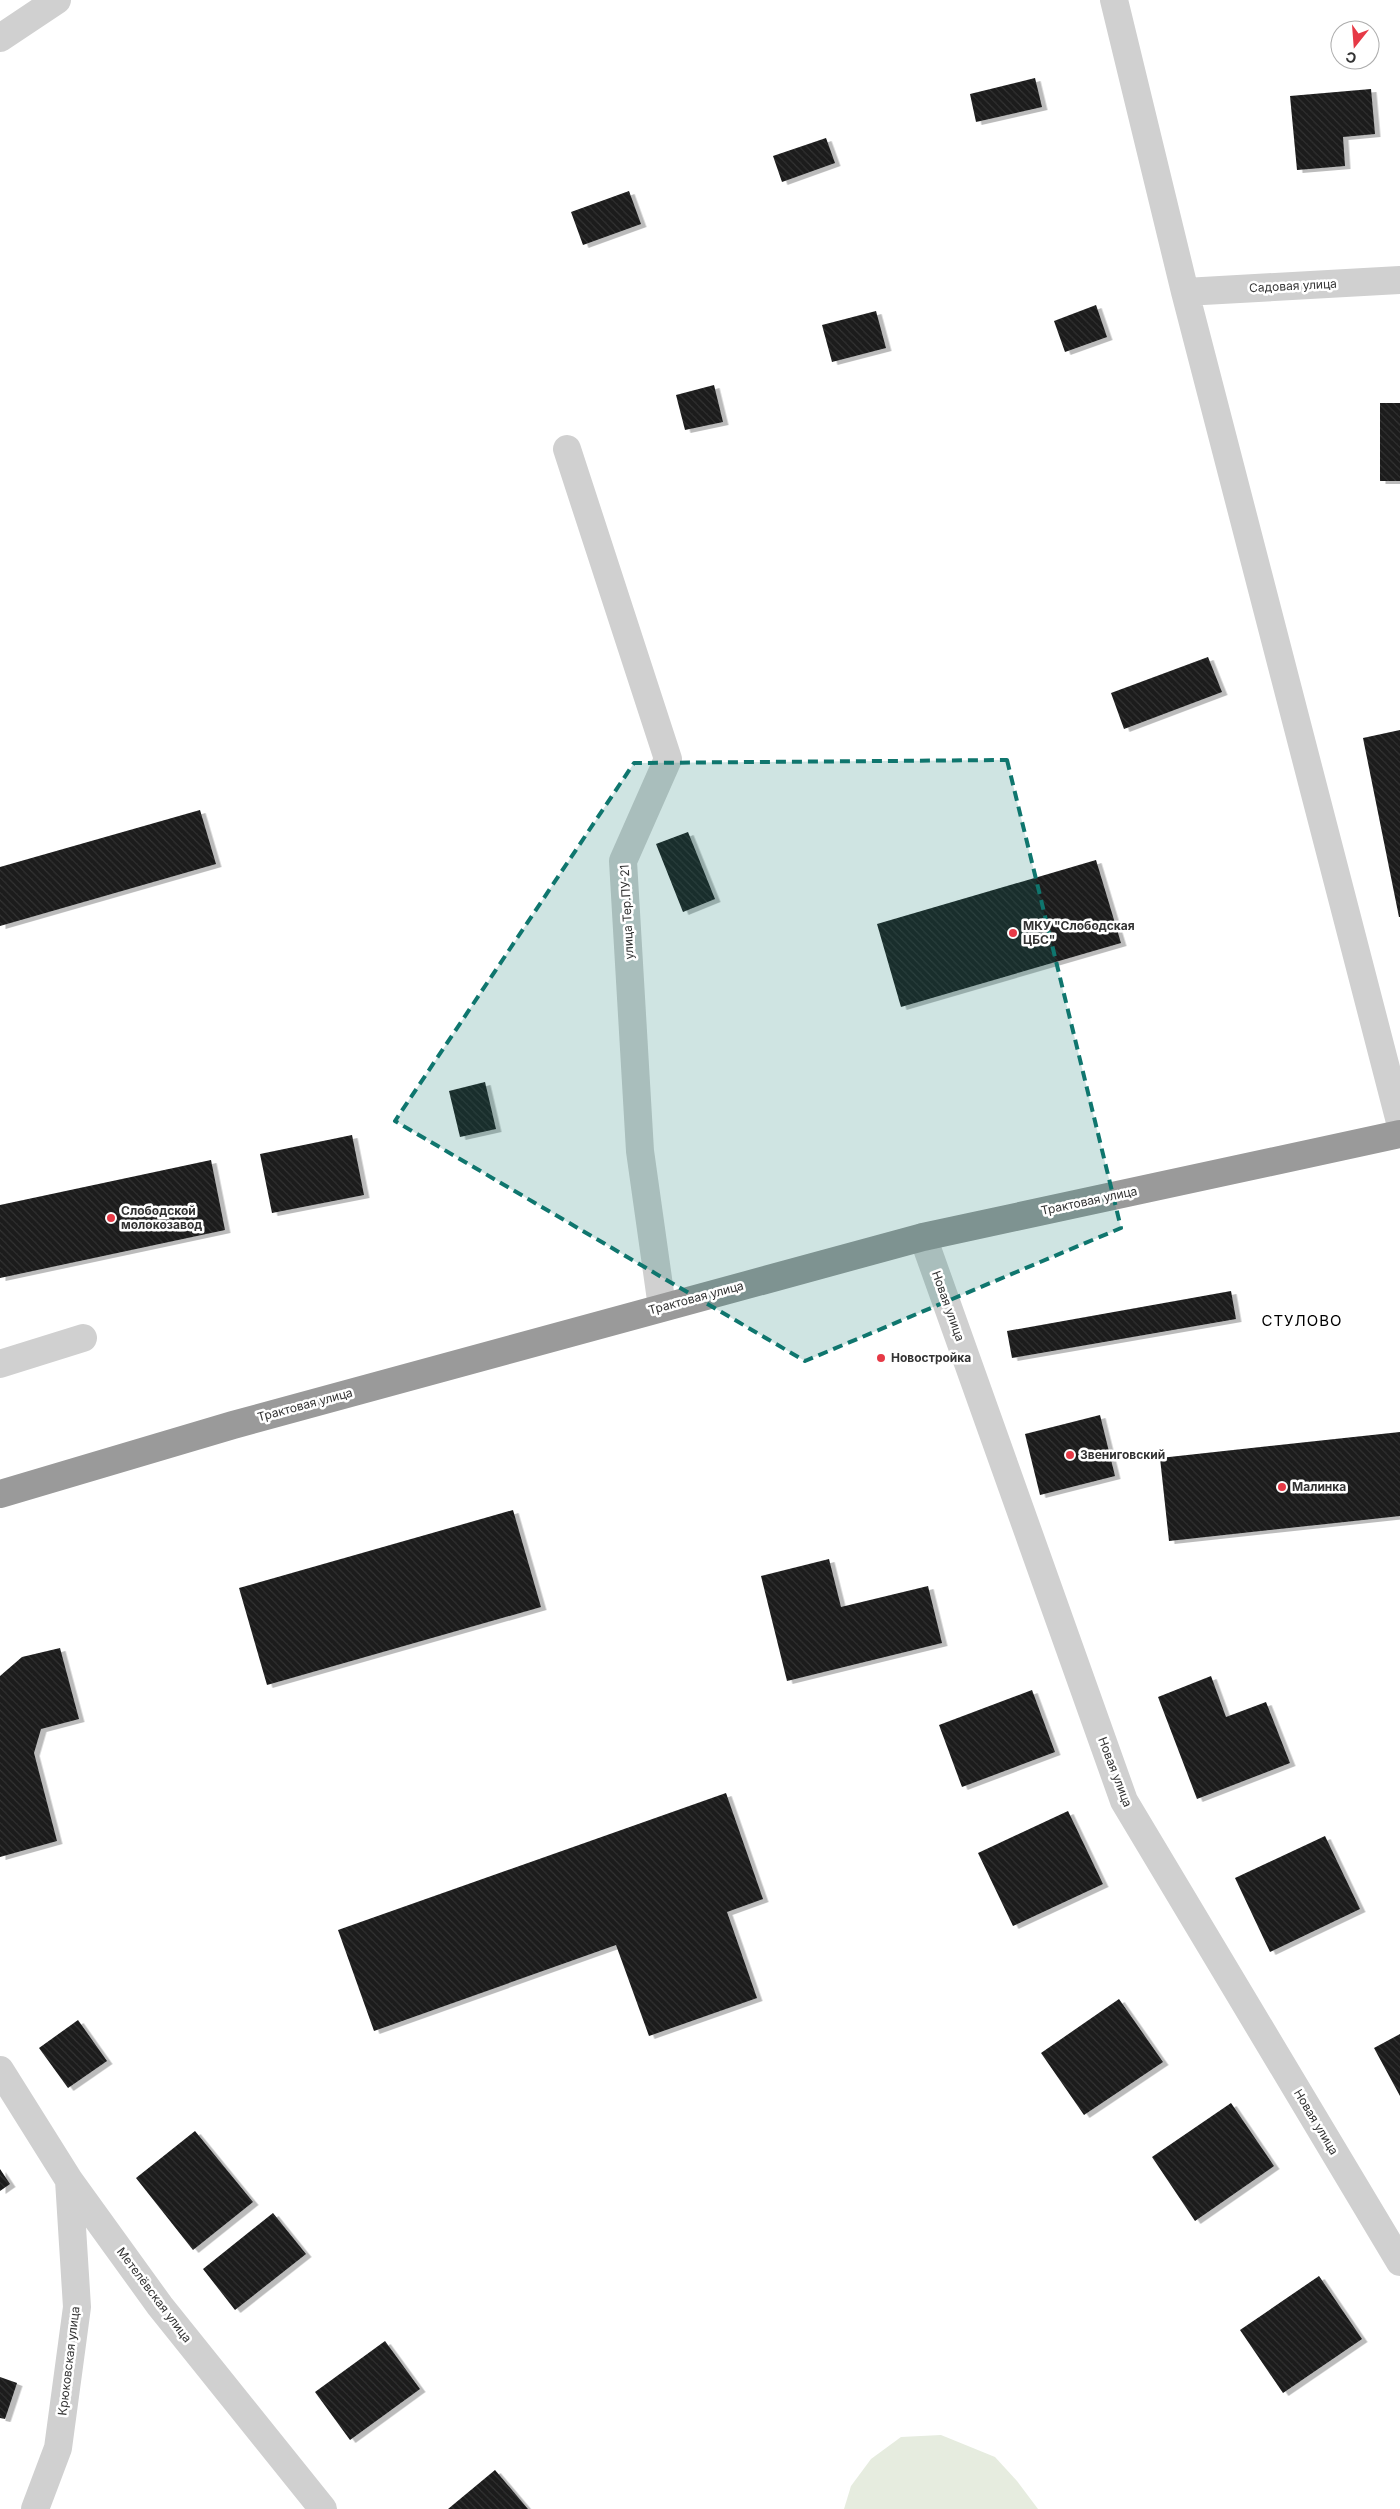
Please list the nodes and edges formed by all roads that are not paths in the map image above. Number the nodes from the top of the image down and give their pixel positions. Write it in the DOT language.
graph roads {
  1 [pos="58,0"];
  2 [pos="1114,0"];
  3 [pos="0,38"];
  4 [pos="1400,280"];
  5 [pos="1185,292"];
  6 [pos="567,449"];
  7 [pos="1400,1122"];
  8 [pos="1400,1134"];
  9 [pos="923,1237"];
  10 [pos="662,1307"];
  11 [pos="83,1338"];
  12 [pos="0,1364"];
  13 [pos="0,1494"];
  14 [pos="0,2070"];
  15 [pos="69,2180"];
  16 [pos="1400,2262"];
  17 [pos="35,2509"];
  18 [pos="324,2509"];
  1 -- 3 [label="street"];
  2 -- 5 [label="street"];
  4 -- 5 [label="street, Садовая улица"];
  5 -- 7 [label="street"];
  6 -- 10 [label="street, улица Тер.ПУ-21"];
  8 -- 9 [label="highway, Трактовая улица"];
  9 -- 10 [label="highway, Трактовая улица"];
  9 -- 16 [label="street, Новая улица"];
  10 -- 13 [label="highway, Трактовая улица"];
  11 -- 12 [label="street"];
  14 -- 15 [label="street, Метелёвская улица"];
  15 -- 17 [label="street, Крюковская улица"];
  15 -- 18 [label="street, Метелёвская улица"];
}
